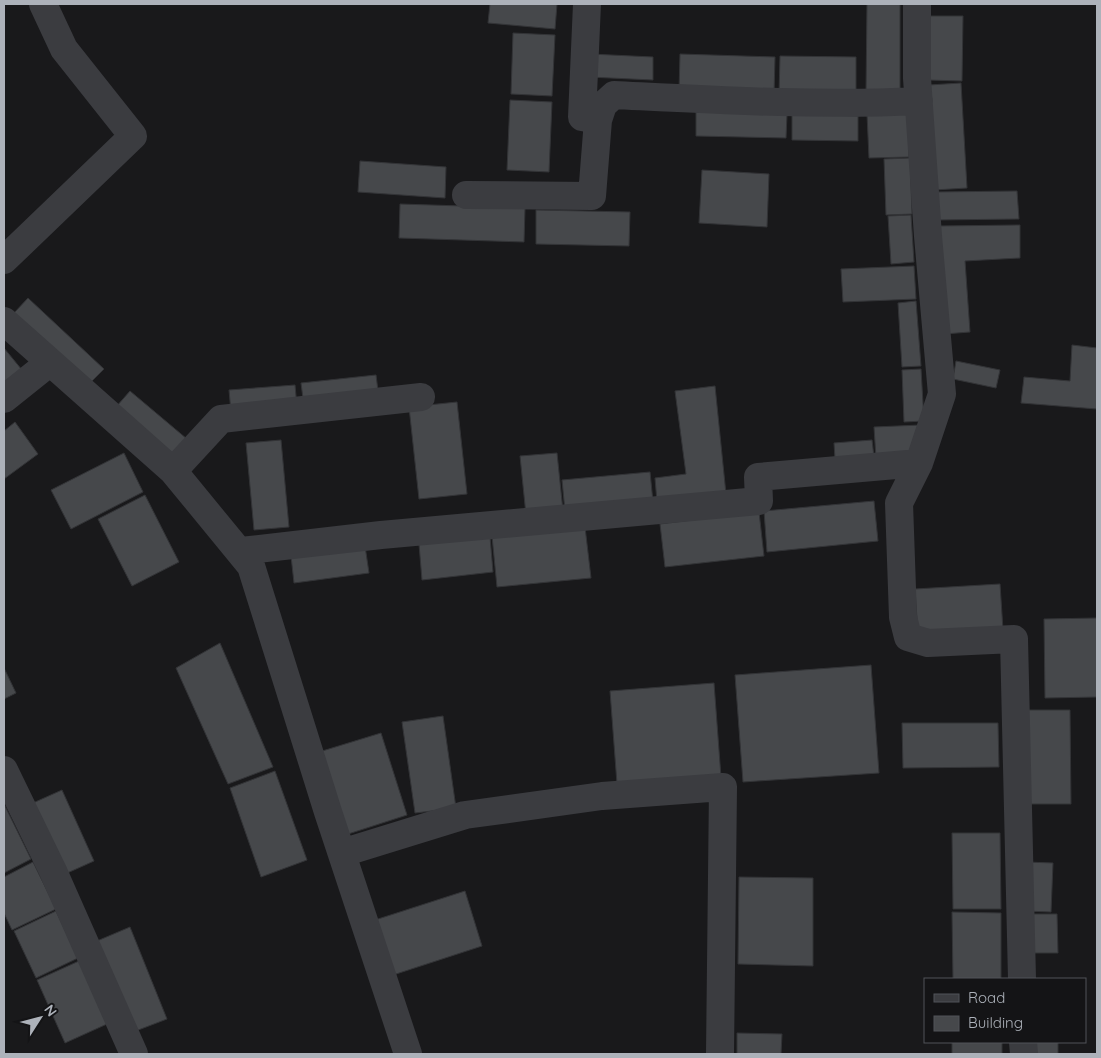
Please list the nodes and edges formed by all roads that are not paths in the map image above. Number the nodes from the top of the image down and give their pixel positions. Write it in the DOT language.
graph roads {
  1 [pos="43,4"];
  2 [pos="587,4"];
  3 [pos="917,4"];
  4 [pos="919,101"];
  5 [pos="598,120"];
  6 [pos="466,195"];
  7 [pos="4,260"];
  8 [pos="4,321"];
  9 [pos="49,362"];
  10 [pos="421,398"];
  11 [pos="4,399"];
  12 [pos="919,463"];
  13 [pos="173,470"];
  14 [pos="241,551"];
  15 [pos="4,770"];
  16 [pos="342,853"];
  17 [pos="1022,978"];
  18 [pos="134,1054"];
  19 [pos="408,1054"];
  20 [pos="720,1054"];
  1 -- 7 [label="street"];
  2 -- 5 [label="street"];
  3 -- 4 [label="street"];
  4 -- 5 [label="street"];
  4 -- 12 [label="street"];
  5 -- 6 [label="street"];
  8 -- 9 [label="street"];
  9 -- 11 [label="street"];
  9 -- 13 [label="street"];
  10 -- 13 [label="street"];
  12 -- 14 [label="street"];
  12 -- 17 [label="street"];
  13 -- 14 [label="street"];
  14 -- 16 [label="street"];
  15 -- 18 [label="street"];
  16 -- 19 [label="street"];
  16 -- 20 [label="street"];
}
